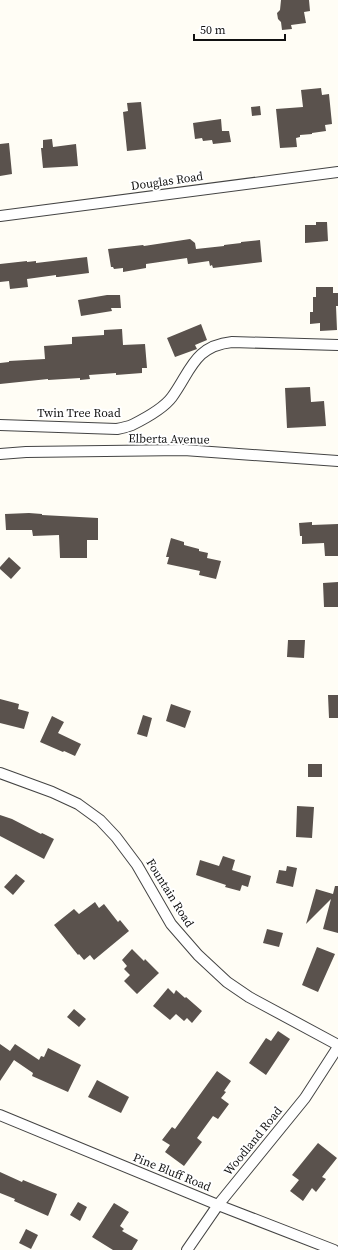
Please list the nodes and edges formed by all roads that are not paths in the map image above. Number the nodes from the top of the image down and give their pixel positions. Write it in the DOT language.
graph roads {
  1 [pos="338,172"];
  2 [pos="0,216"];
  3 [pos="338,345"];
  4 [pos="0,425"];
  5 [pos="0,454"];
  6 [pos="338,461"];
  7 [pos="0,773"];
  8 [pos="338,1046"];
  9 [pos="0,1115"];
  10 [pos="218,1205"];
  11 [pos="187,1250"];
  12 [pos="334,1250"];
  1 -- 2 [label="street, Douglas Road"];
  3 -- 4 [label="street, Twin Tree Road"];
  5 -- 6 [label="street, Elberta Avenue"];
  7 -- 8 [label="street, Fountain Road"];
  8 -- 10 [label="street, Woodland Road"];
  9 -- 10 [label="street, Pine Bluff Road"];
  10 -- 11 [label="street, Woodland Road"];
  10 -- 12 [label="street, Pine Bluff Road"];
}
